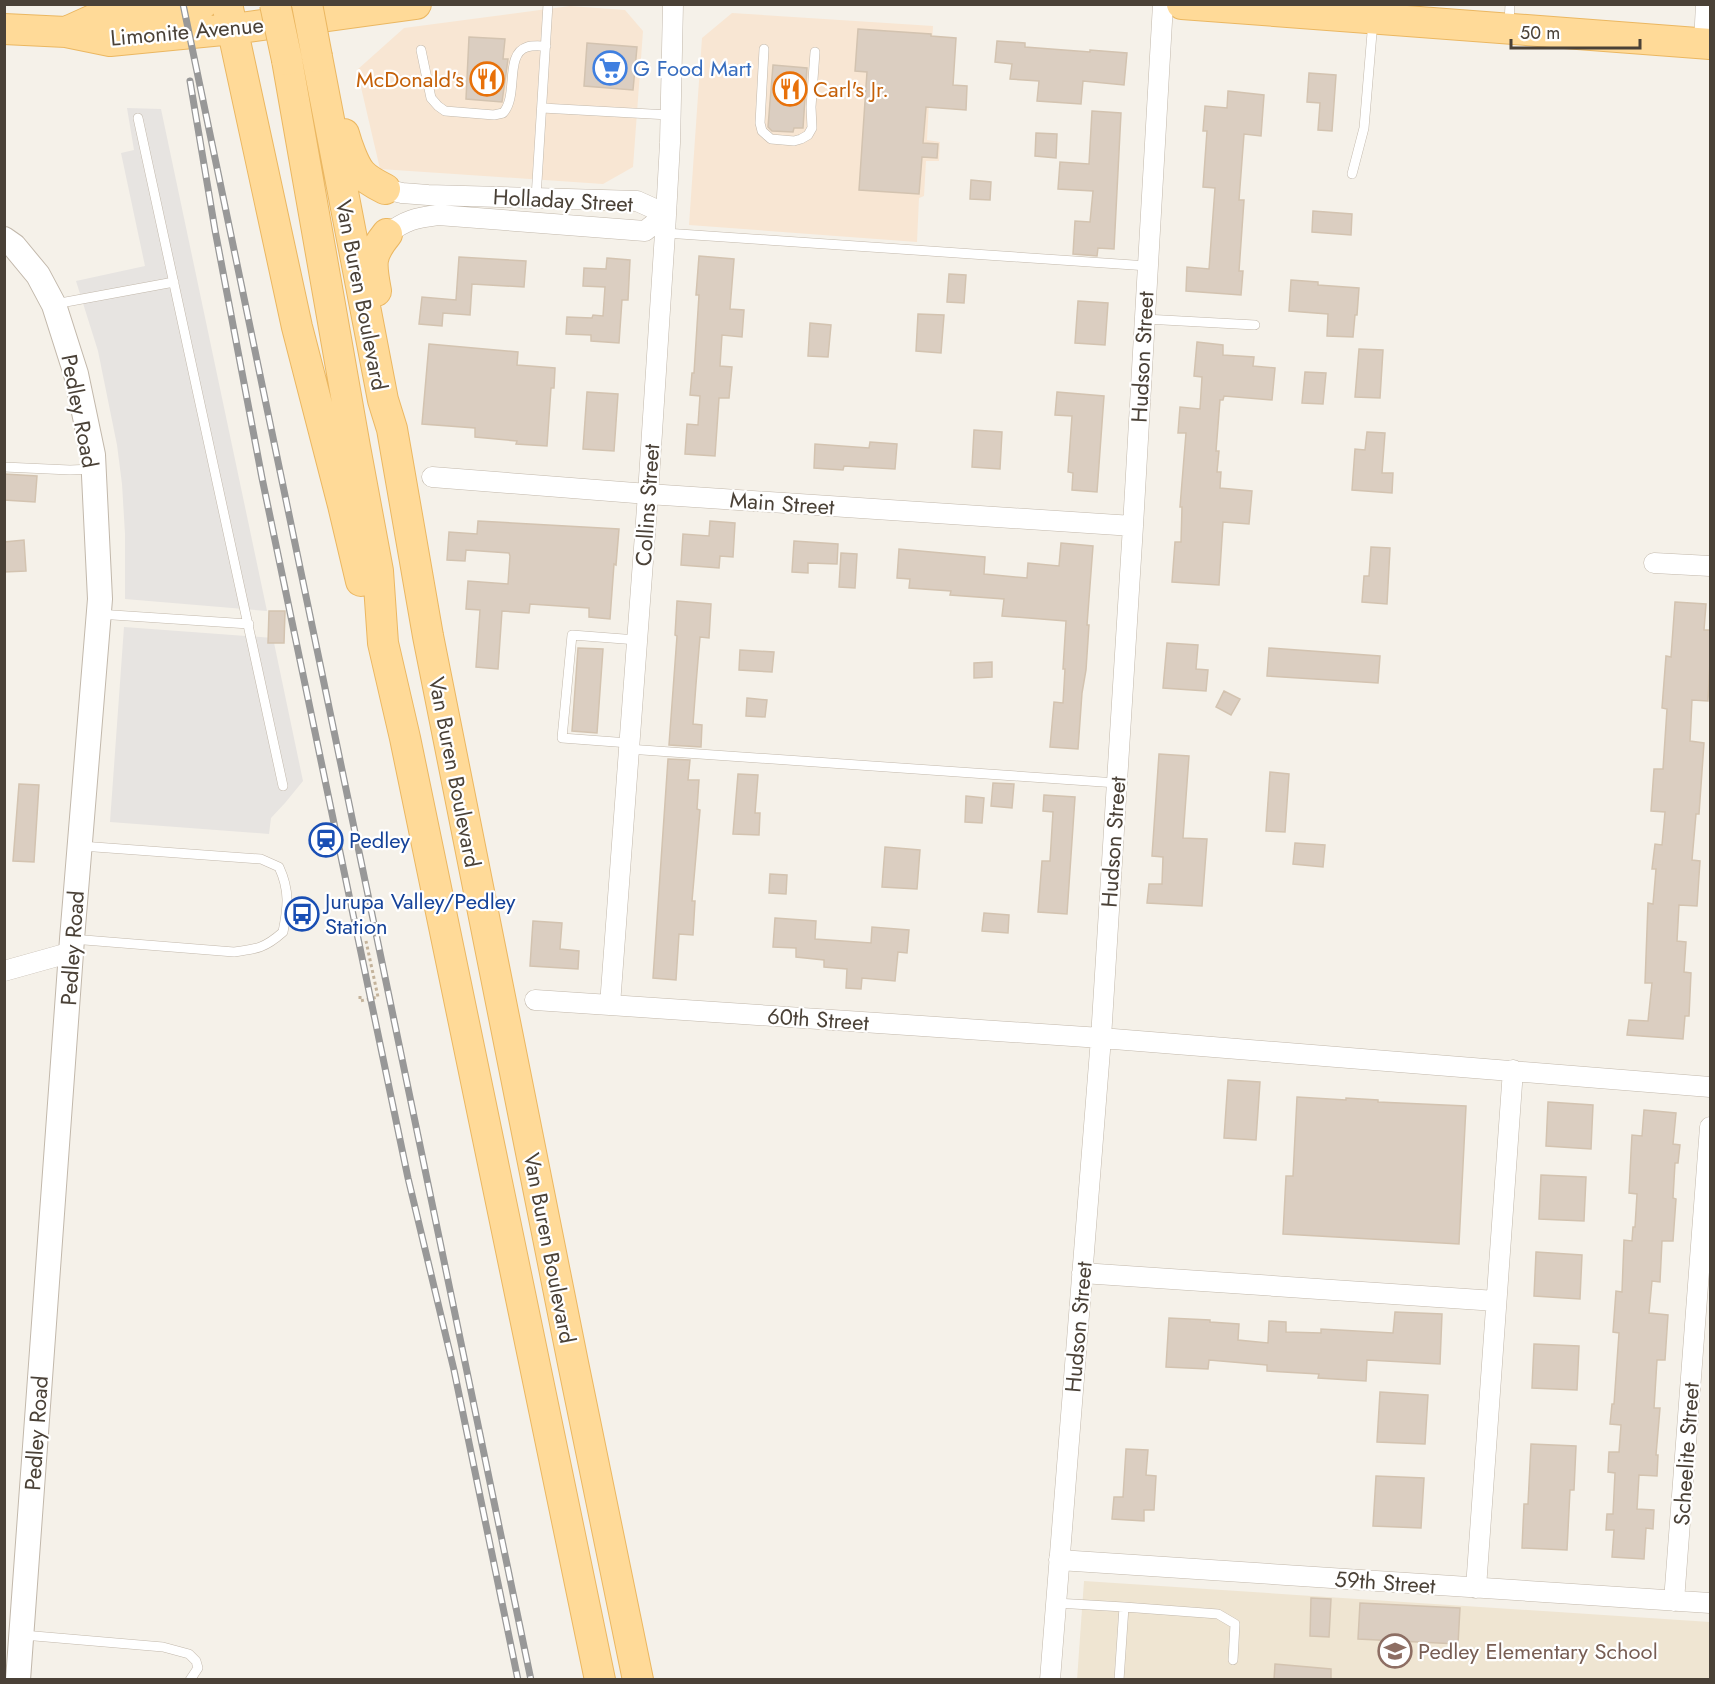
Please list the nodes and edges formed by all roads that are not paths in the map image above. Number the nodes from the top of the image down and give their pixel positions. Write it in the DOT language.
graph roads {
  1 [pos="202,4"];
  2 [pos="275,4"];
  3 [pos="307,4"];
  4 [pos="416,4"];
  5 [pos="548,4"];
  6 [pos="673,4"];
  7 [pos="1163,4"];
  8 [pos="1182,4"];
  9 [pos="1706,4"];
  10 [pos="230,17"];
  11 [pos="1509,17"];
  12 [pos="1373,19"];
  13 [pos="4,29"];
  14 [pos="66,32"];
  15 [pos="1707,44"];
  16 [pos="546,46"];
  17 [pos="764,49"];
  18 [pos="421,50"];
  19 [pos="815,52"];
  20 [pos="317,57"];
  21 [pos="542,108"];
  22 [pos="669,115"];
  23 [pos="138,118"];
  24 [pos="1352,174"];
  25 [pos="385,189"];
  26 [pos="536,198"];
  27 [pos="665,224"];
  28 [pos="387,234"];
  29 [pos="4,238"];
  30 [pos="1148,266"];
  31 [pos="174,282"];
  32 [pos="54,305"];
  33 [pos="1145,319"];
  34 [pos="1255,325"];
  35 [pos="393,429"];
  36 [pos="4,467"];
  37 [pos="93,469"];
  38 [pos="432,477"];
  39 [pos="648,494"];
  40 [pos="1133,526"];
  41 [pos="1654,563"];
  42 [pos="1710,566"];
  43 [pos="98,614"];
  44 [pos="249,624"];
  45 [pos="637,640"];
  46 [pos="383,643"];
  47 [pos="629,746"];
  48 [pos="1117,783"];
  49 [pos="283,786"];
  50 [pos="80,846"];
  51 [pos="72,945"];
  52 [pos="4,971"];
  53 [pos="535,1000"];
  54 [pos="610,1005"];
  55 [pos="1101,1038"];
  56 [pos="1513,1070"];
  57 [pos="1710,1087"];
  58 [pos="1710,1127"];
  59 [pos="1082,1273"];
  60 [pos="1496,1301"];
  61 [pos="1059,1560"];
  62 [pos="1476,1588"];
  63 [pos="1674,1601"];
  64 [pos="1056,1603"];
  65 [pos="1710,1603"];
  66 [pos="1124,1607"];
  67 [pos="21,1635"];
  68 [pos="1233,1660"];
  69 [pos="18,1680"];
  70 [pos="190,1680"];
  71 [pos="600,1680"];
  72 [pos="638,1680"];
  73 [pos="1050,1680"];
  74 [pos="1119,1680"];
  1 -- 14 [label="main road, Limonite Avenue"];
  2 -- 46 [label="main road, Van Buren Boulevard, bridge"];
  3 -- 20 [label="main road, Van Buren Boulevard, bridge"];
  4 -- 10 [label="main road, Limonite Avenue"];
  5 -- 16 [label="lane"];
  6 -- 22 [label="street, Collins Street"];
  7 -- 30 [label="street, Hudson Street"];
  8 -- 12 [label="main road"];
  9 -- 15 [label="street"];
  10 -- 14 [label="main road, Limonite Avenue"];
  10 -- 46 [label="main road"];
  11 -- 12 [label="main road"];
  11 -- 15 [label="main road"];
  12 -- 24 [label="lane"];
  13 -- 14 [label="main road, Limonite Avenue"];
  16 -- 18 [label="lane"];
  16 -- 21 [label="lane"];
  17 -- 19 [label="lane"];
  20 -- 25 [label="main road"];
  20 -- 35 [label="main road, Van Buren Boulevard"];
  21 -- 22 [label="lane"];
  21 -- 26 [label="lane"];
  22 -- 27 [label="street, Collins Street"];
  23 -- 31 [label="lane"];
  25 -- 26 [label="street, Holladay Street"];
  26 -- 27 [label="street, Holladay Street"];
  27 -- 28 [label="street, Holladay Street"];
  27 -- 30 [label="lane"];
  27 -- 39 [label="street, Collins Street"];
  28 -- 35 [label="main road"];
  29 -- 32 [label="street, Pedley Road"];
  30 -- 33 [label="street, Hudson Street"];
  31 -- 32 [label="lane"];
  31 -- 44 [label="lane"];
  32 -- 37 [label="street, Pedley Road"];
  33 -- 34 [label="lane"];
  33 -- 40 [label="street, Hudson Street"];
  35 -- 72 [label="main road, Van Buren Boulevard"];
  36 -- 37 [label="lane"];
  37 -- 43 [label="street, Pedley Road"];
  38 -- 39 [label="street, Main Street"];
  39 -- 40 [label="street, Main Street"];
  39 -- 45 [label="street, Collins Street"];
  40 -- 48 [label="street, Hudson Street"];
  41 -- 42 [label="street"];
  43 -- 44 [label="lane"];
  43 -- 50 [label="street, Pedley Road"];
  44 -- 49 [label="lane"];
  45 -- 47 [label="street, Collins Street"];
  45 -- 47 [label="lane"];
  46 -- 71 [label="main road, Van Buren Boulevard"];
  47 -- 48 [label="lane"];
  47 -- 54 [label="street, Collins Street"];
  48 -- 55 [label="street, Hudson Street"];
  50 -- 51 [label="street, Pedley Road"];
  50 -- 51 [label="lane"];
  51 -- 52 [label="street"];
  51 -- 67 [label="street, Pedley Road"];
  53 -- 54 [label="street, 60th Street"];
  54 -- 55 [label="street, 60th Street"];
  55 -- 56 [label="street, 60th Street"];
  55 -- 59 [label="street, Hudson Street"];
  56 -- 57 [label="street, 60th Street"];
  56 -- 60 [label="street"];
  58 -- 63 [label="street, Scheelite Street"];
  59 -- 60 [label="street"];
  59 -- 61 [label="street, Hudson Street"];
  60 -- 62 [label="street"];
  61 -- 62 [label="street, 59th Street"];
  61 -- 64 [label="street, Hudson Street"];
  62 -- 63 [label="street, 59th Street"];
  63 -- 65 [label="street, 59th Street"];
  64 -- 66 [label="lane"];
  64 -- 73 [label="street, Hudson Street"];
  66 -- 68 [label="lane"];
  66 -- 74 [label="lane"];
  67 -- 69 [label="street, Pedley Road"];
  67 -- 70 [label="lane"];
}
